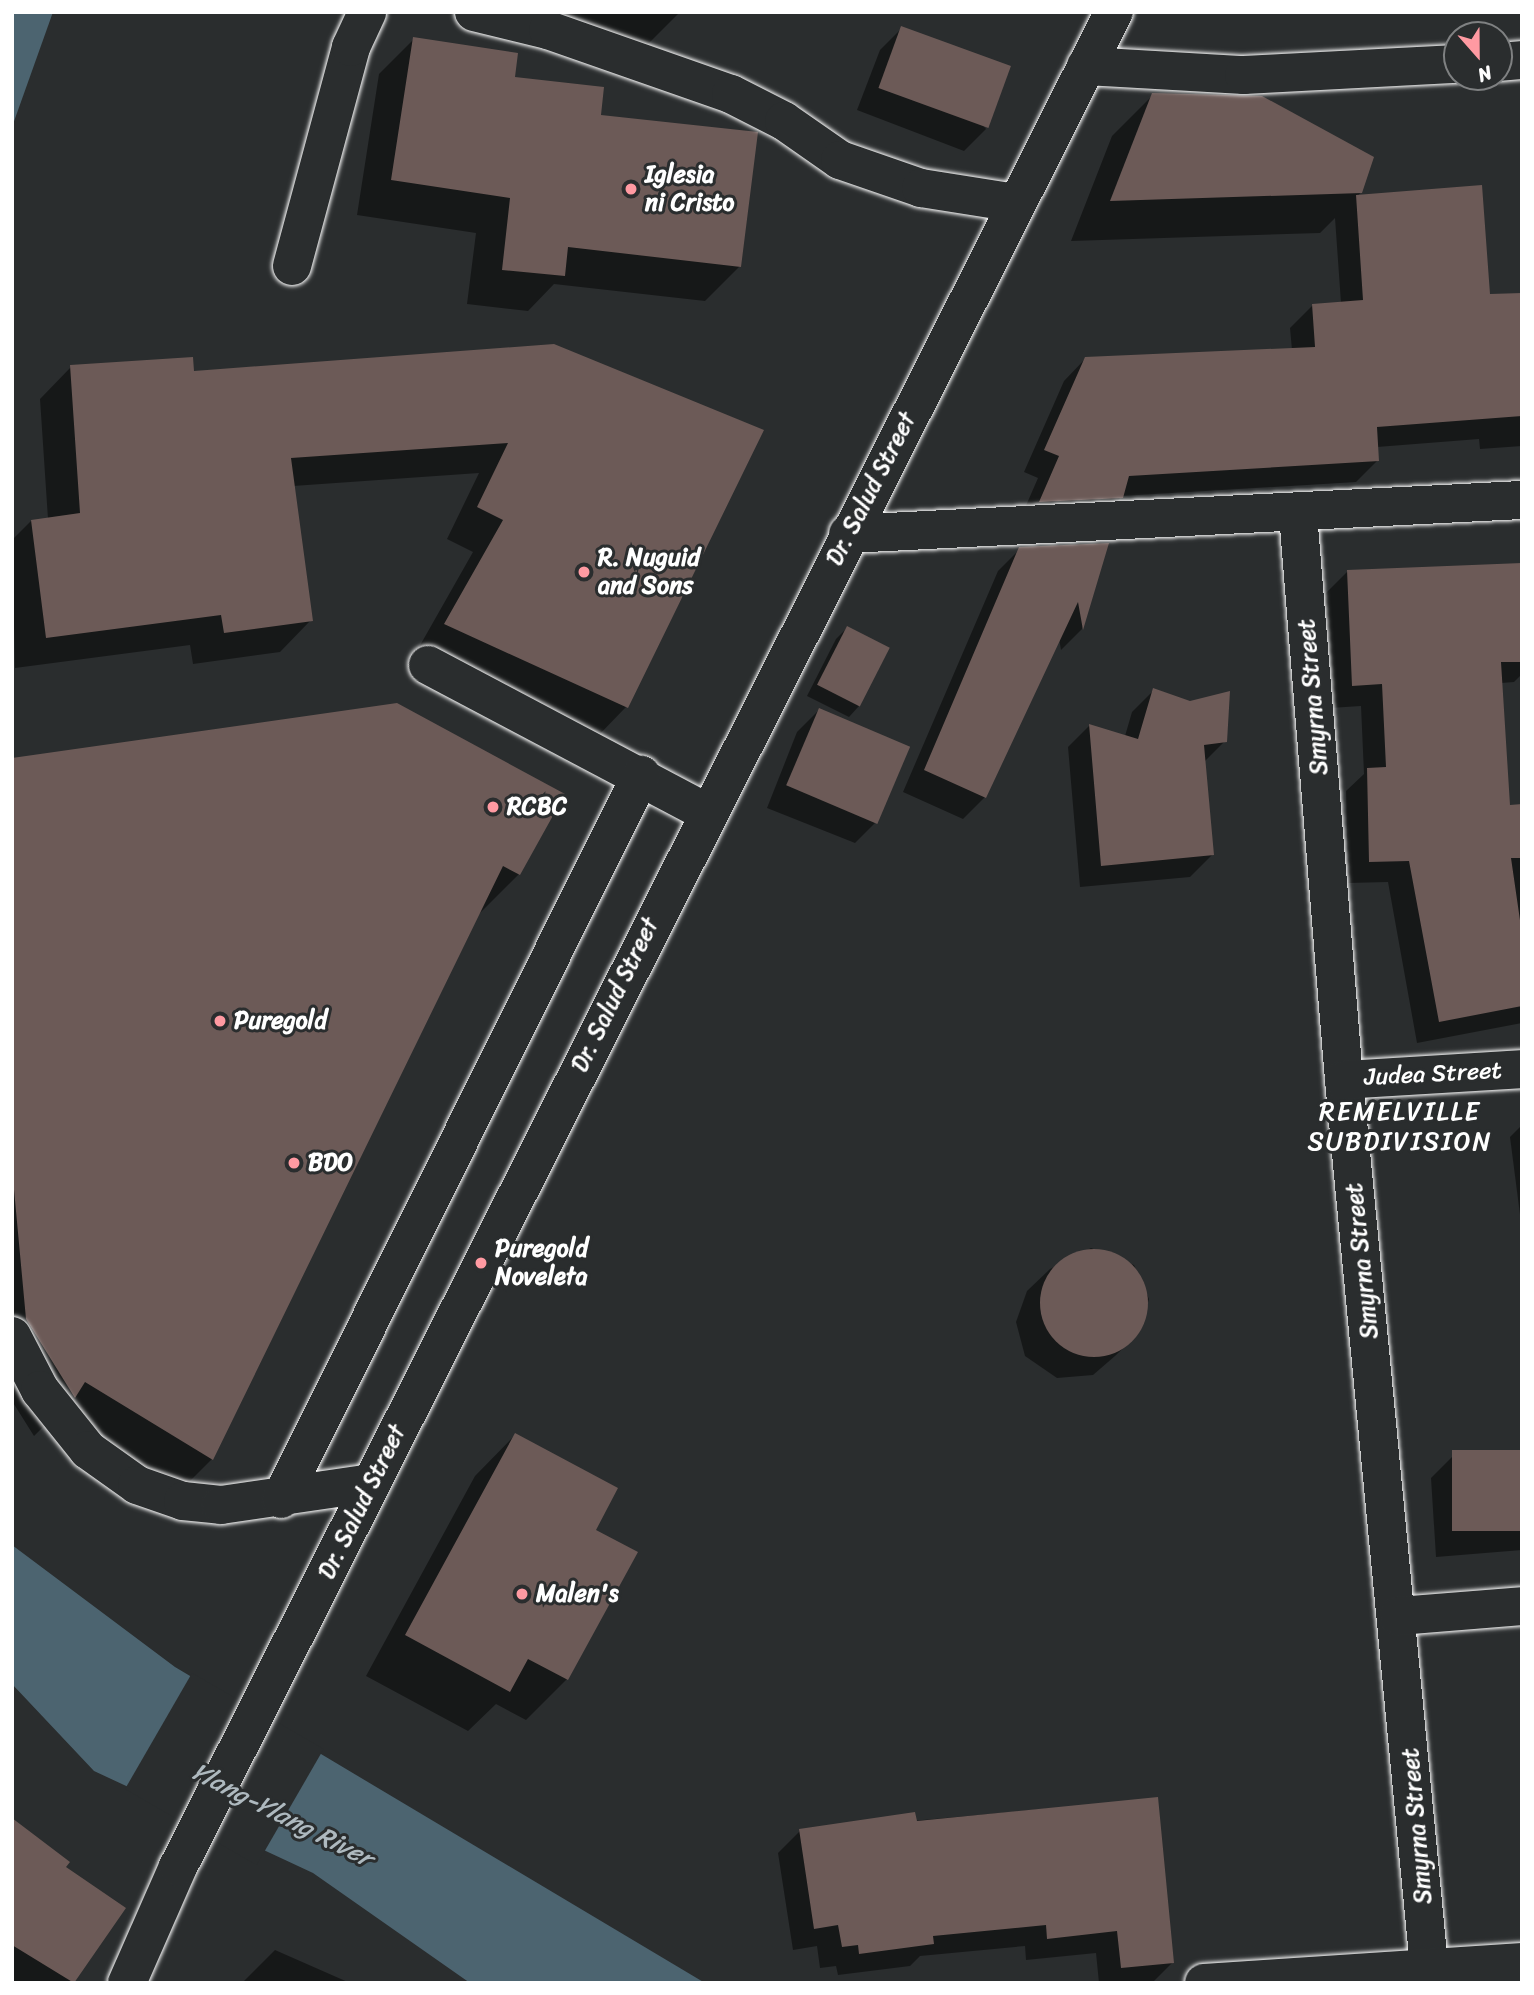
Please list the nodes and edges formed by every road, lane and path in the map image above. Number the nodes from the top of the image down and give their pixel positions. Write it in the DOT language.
graph roads {
  1 [pos="367,12"];
  2 [pos="474,12"];
  3 [pos="1114,12"];
  4 [pos="1086,65"];
  5 [pos="1443,65"];
  6 [pos="1016,203"];
  7 [pos="292,266"];
  8 [pos="1522,500"];
  9 [pos="1298,514"];
  10 [pos="848,534"];
  11 [pos="428,665"];
  12 [pos="641,775"];
  13 [pos="706,813"];
  14 [pos="1522,1069"];
  15 [pos="1344,1080"];
  16 [pos="12,1336"];
  17 [pos="372,1483"];
  18 [pos="281,1499"];
  19 [pos="1522,1606"];
  20 [pos="1399,1616"];
  21 [pos="1522,1962"];
  22 [pos="1429,1966"];
  23 [pos="127,1983"];
  24 [pos="1204,1983"];
  1 -- 7 [label="street"];
  2 -- 6 [label="street"];
  3 -- 4 [label="street, Dr. Salud Street"];
  4 -- 5 [label="street"];
  4 -- 6 [label="street, Dr. Salud Street"];
  6 -- 10 [label="street, Dr. Salud Street"];
  8 -- 9 [label="street"];
  9 -- 10 [label="street"];
  9 -- 15 [label="street, Smyrna Street"];
  10 -- 13 [label="street, Dr. Salud Street"];
  11 -- 12 [label="street"];
  12 -- 13 [label="street"];
  12 -- 18 [label="street"];
  13 -- 17 [label="street, Dr. Salud Street"];
  14 -- 15 [label="street, Judea Street"];
  15 -- 20 [label="street, Smyrna Street"];
  16 -- 18 [label="street"];
  17 -- 18 [label="street"];
  17 -- 23 [label="street, Dr. Salud Street"];
  19 -- 20 [label="street"];
  20 -- 22 [label="street, Smyrna Street"];
  21 -- 22 [label="street"];
  22 -- 24 [label="street"];
}
